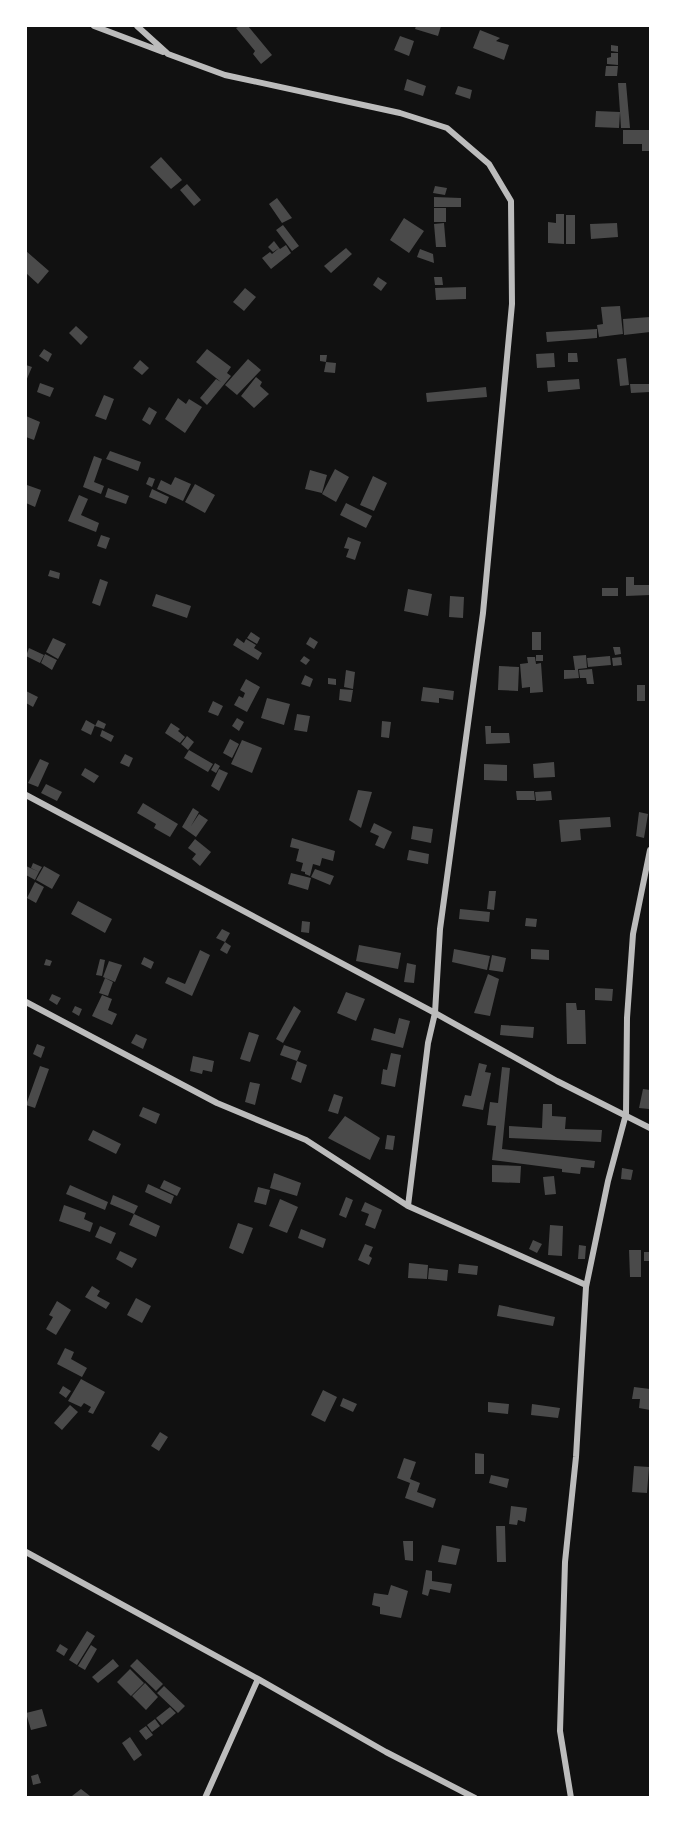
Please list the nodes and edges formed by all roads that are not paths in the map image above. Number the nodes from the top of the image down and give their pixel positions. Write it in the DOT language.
graph roads {
  1 [pos="94,26"];
  2 [pos="137,26"];
  3 [pos="168,54"];
  4 [pos="26,795"];
  5 [pos="651,850"];
  6 [pos="26,1002"];
  7 [pos="435,1013"];
  8 [pos="626,1114"];
  9 [pos="651,1128"];
  10 [pos="408,1206"];
  11 [pos="586,1285"];
  12 [pos="26,1552"];
  13 [pos="258,1679"];
  14 [pos="205,1797"];
  15 [pos="475,1797"];
  16 [pos="571,1797"];
  1 -- 3 [label="street"];
  2 -- 3 [label="street"];
  3 -- 7 [label="street"];
  4 -- 7 [label="street"];
  5 -- 8 [label="street"];
  6 -- 10 [label="street"];
  7 -- 8 [label="street"];
  7 -- 10 [label="street"];
  8 -- 9 [label="street"];
  8 -- 11 [label="street"];
  10 -- 11 [label="street"];
  11 -- 16 [label="street"];
  12 -- 13 [label="street"];
  13 -- 14 [label="street"];
  13 -- 15 [label="street"];
}
